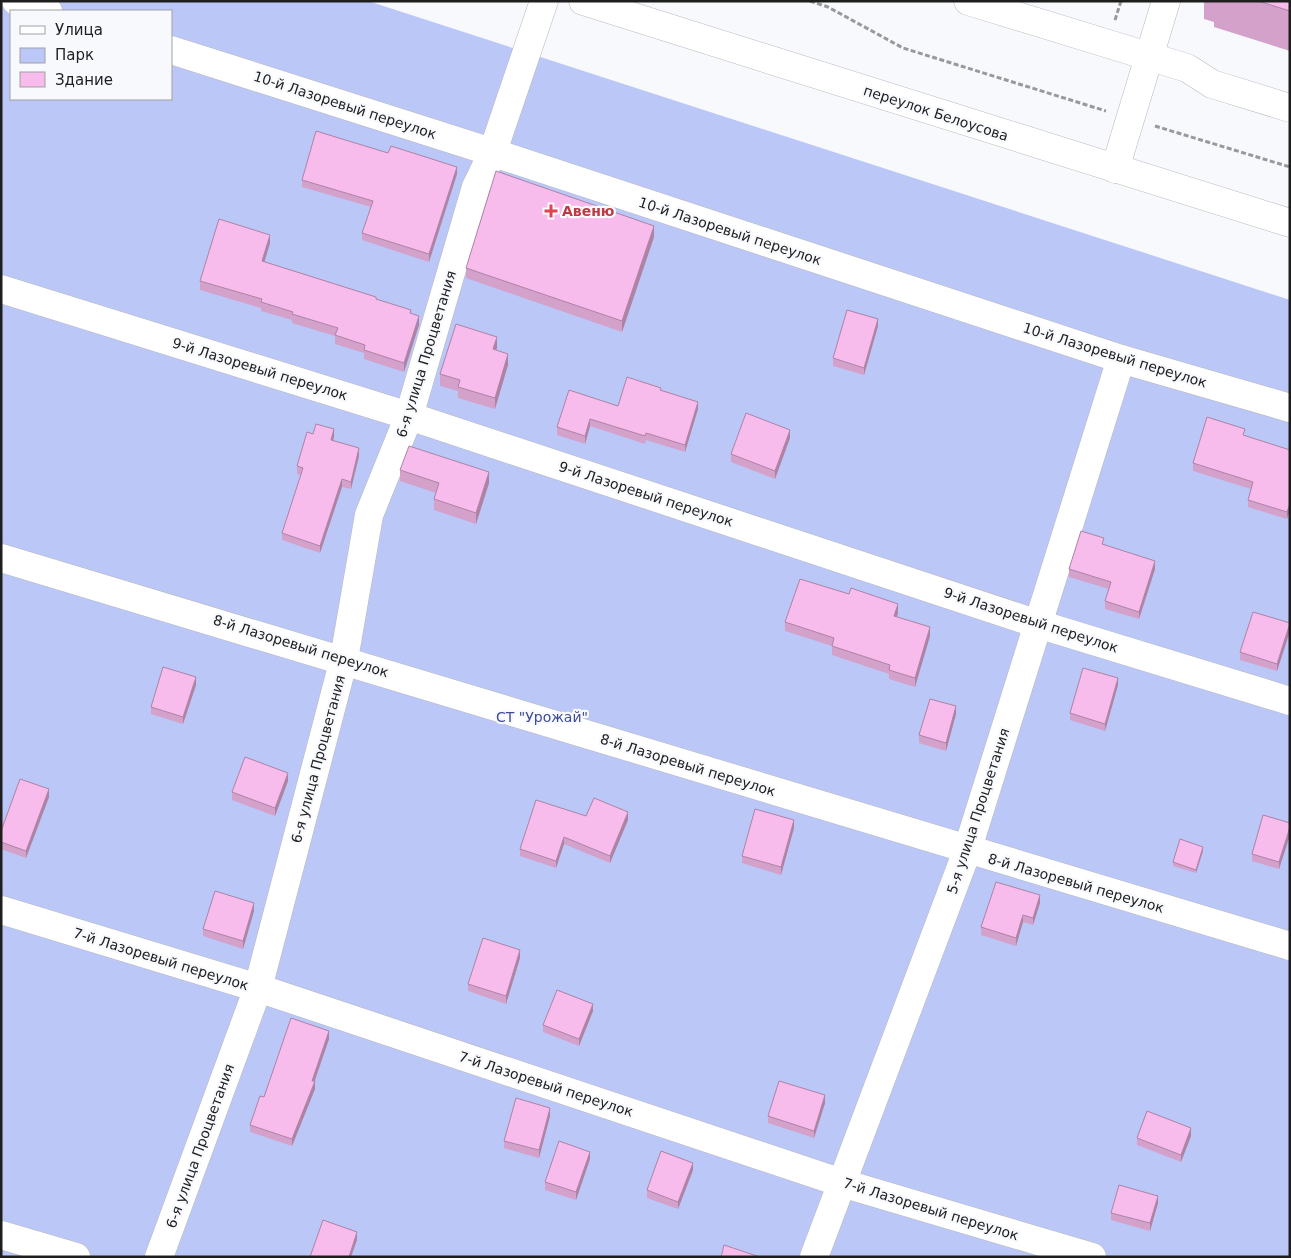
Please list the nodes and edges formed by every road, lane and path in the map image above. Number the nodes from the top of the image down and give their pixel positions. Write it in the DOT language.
graph roads {
  1 [pos="16,1"];
  2 [pos="544,1"];
  3 [pos="583,1"];
  4 [pos="810,1"];
  5 [pos="968,1"];
  6 [pos="1166,1"];
  7 [pos="45,10"];
  8 [pos="172,50"];
  9 [pos="1149,57"];
  10 [pos="1290,108"];
  11 [pos="1130,118"];
  12 [pos="492,154"];
  13 [pos="1290,167"];
  14 [pos="1114,169"];
  15 [pos="1290,223"];
  16 [pos="1,289"];
  17 [pos="1121,359"];
  18 [pos="1290,408"];
  19 [pos="409,416"];
  20 [pos="1,558"];
  21 [pos="1038,624"];
  22 [pos="344,659"];
  23 [pos="1290,701"];
  24 [pos="967,851"];
  25 [pos="1,910"];
  26 [pos="1290,946"];
  27 [pos="258,988"];
  28 [pos="842,1183"];
  29 [pos="1,1235"];
  30 [pos="76,1257"];
  31 [pos="159,1257"];
  32 [pos="814,1257"];
  33 [pos="1092,1257"];
  1 -- 7 [label="street"];
  2 -- 12 [label="street, 6-я улица Процветания"];
  3 -- 14 [label="street, переулок Белоусова"];
  4 -- 11 [label="path"];
  5 -- 9 [label="street"];
  6 -- 9 [label="street"];
  8 -- 12 [label="street, 10-й Лазоревый переулок"];
  9 -- 10 [label="street"];
  9 -- 11 [label="street"];
  11 -- 13 [label="path"];
  11 -- 14 [label="street"];
  12 -- 17 [label="street, 10-й Лазоревый переулок"];
  12 -- 19 [label="street, 6-я улица Процветания"];
  14 -- 15 [label="street, переулок Белоусова"];
  16 -- 19 [label="street, 9-й Лазоревый переулок"];
  17 -- 18 [label="street, 10-й Лазоревый переулок"];
  17 -- 21 [label="street, 5-я улица Процветания"];
  19 -- 21 [label="street, 9-й Лазоревый переулок"];
  19 -- 22 [label="street, 6-я улица Процветания"];
  20 -- 22 [label="street, 8-й Лазоревый переулок"];
  21 -- 23 [label="street, 9-й Лазоревый переулок"];
  21 -- 24 [label="street, 5-я улица Процветания"];
  22 -- 24 [label="street, 8-й Лазоревый переулок"];
  22 -- 27 [label="street, 6-я улица Процветания"];
  24 -- 26 [label="street, 8-й Лазоревый переулок"];
  24 -- 28 [label="street, 5-я улица Процветания"];
  25 -- 27 [label="street, 7-й Лазоревый переулок"];
  27 -- 28 [label="street, 7-й Лазоревый переулок"];
  27 -- 31 [label="street, 6-я улица Процветания"];
  28 -- 32 [label="street, 5-я улица Процветания"];
  28 -- 33 [label="street, 7-й Лазоревый переулок"];
  29 -- 30 [label="street"];
}
